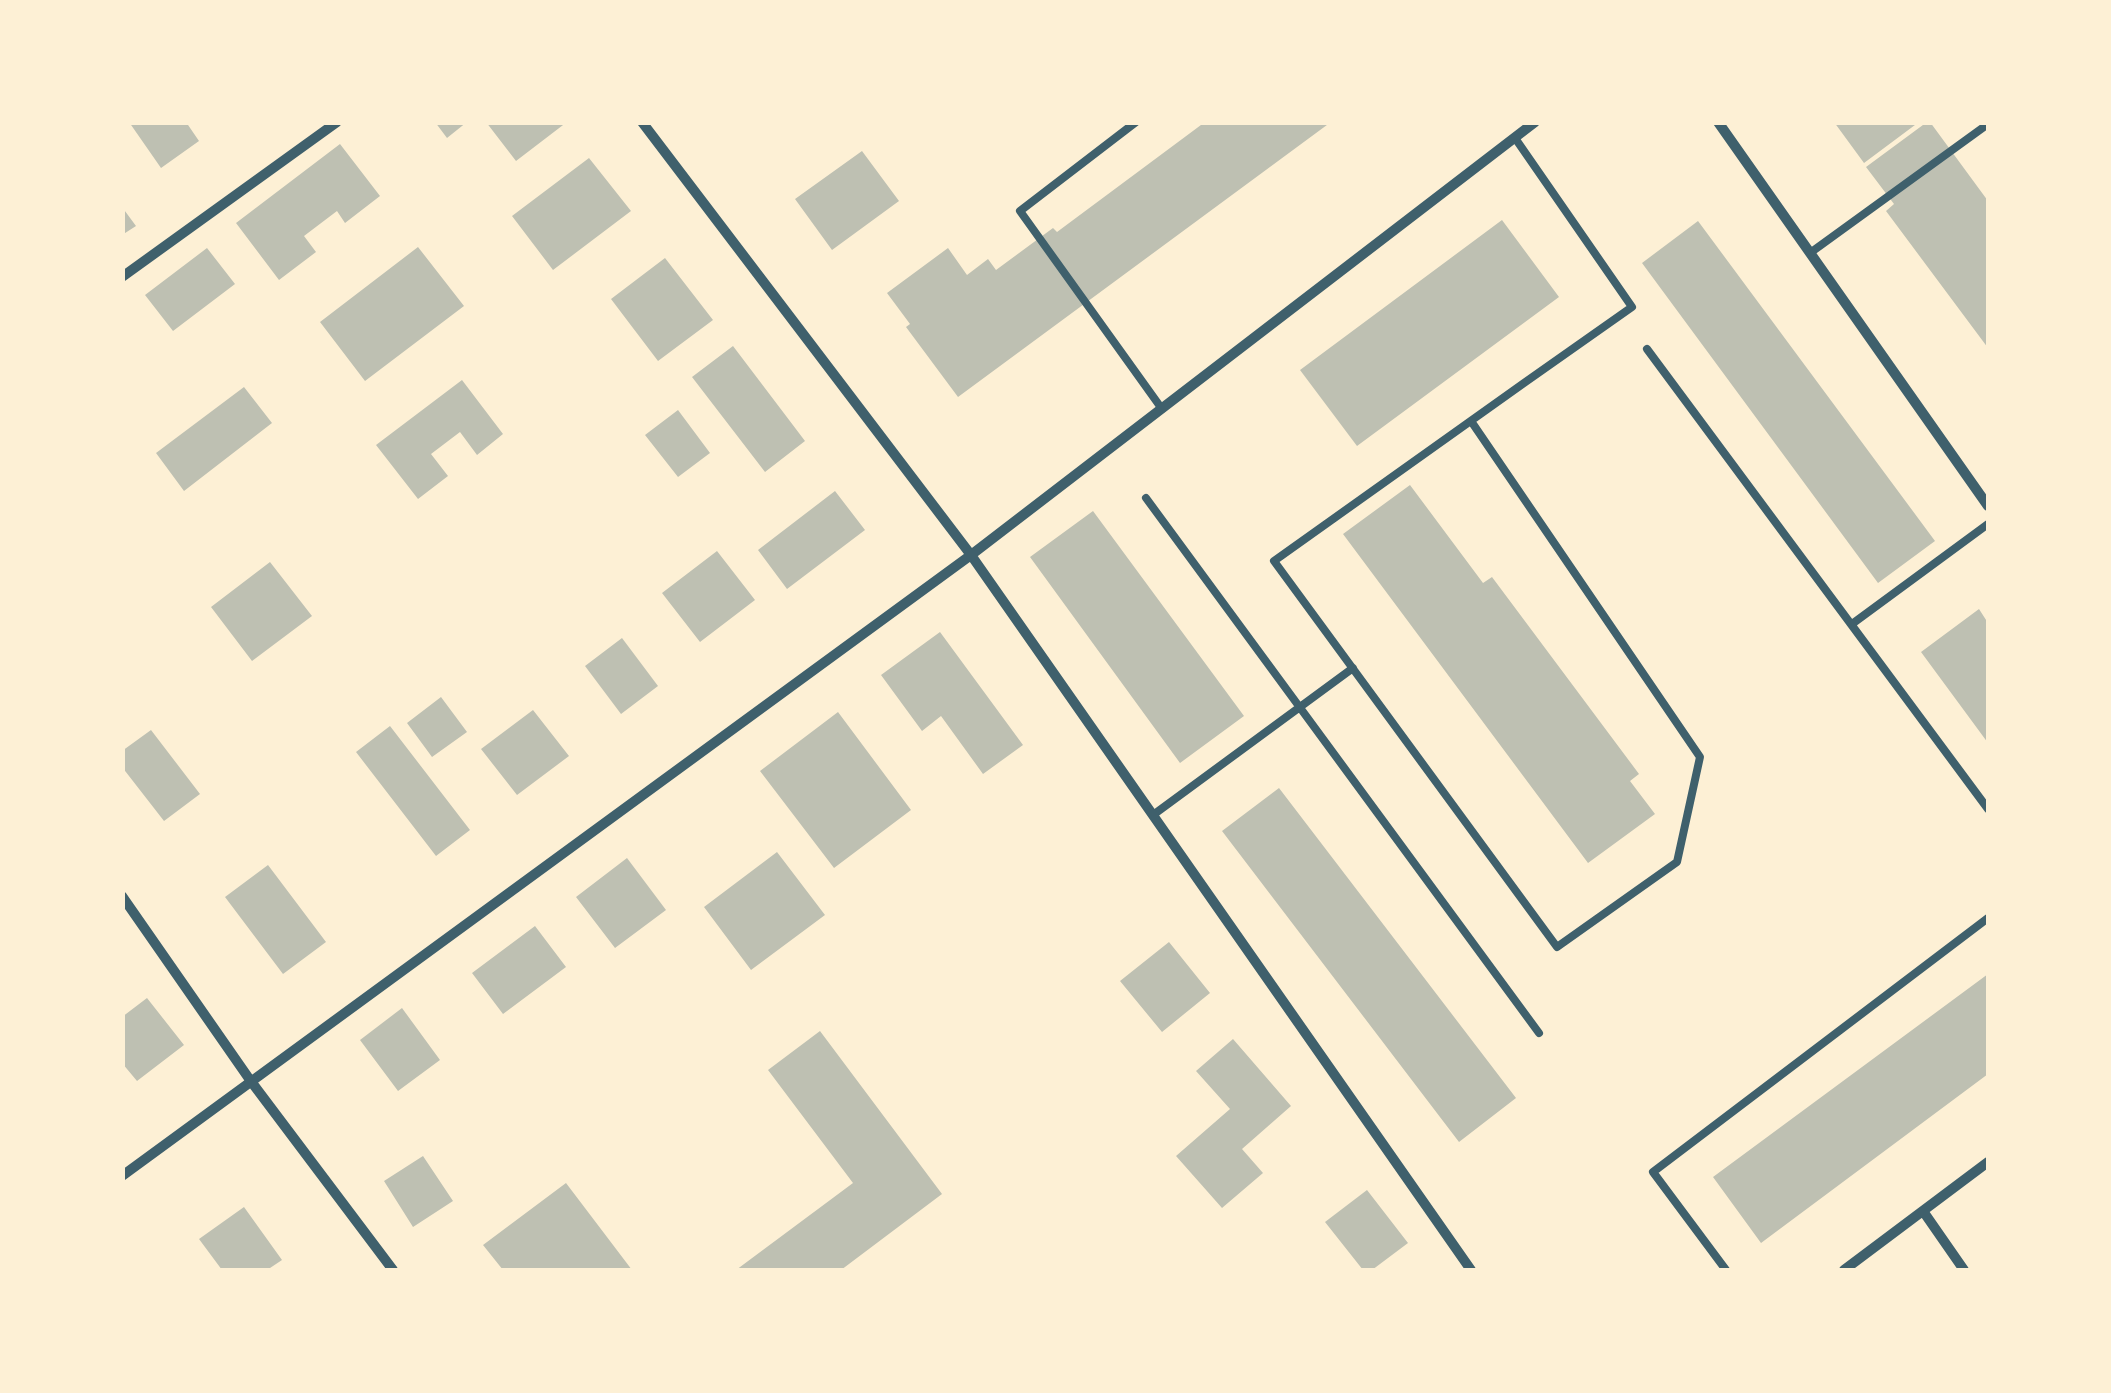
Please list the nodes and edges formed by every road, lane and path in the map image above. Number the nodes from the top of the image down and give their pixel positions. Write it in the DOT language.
graph roads {
  1 [pos="337,122"];
  2 [pos="642,122"];
  3 [pos="1136,122"];
  4 [pos="1535,122"];
  5 [pos="1718,122"];
  6 [pos="1988,124"];
  7 [pos="1516,138"];
  8 [pos="1810,253"];
  9 [pos="122,277"];
  10 [pos="1647,349"];
  11 [pos="1163,410"];
  12 [pos="1471,421"];
  13 [pos="1146,498"];
  14 [pos="1988,506"];
  15 [pos="1988,524"];
  16 [pos="971,555"];
  17 [pos="1852,624"];
  18 [pos="1353,668"];
  19 [pos="1299,707"];
  20 [pos="1988,809"];
  21 [pos="1153,815"];
  22 [pos="122,896"];
  23 [pos="1988,918"];
  24 [pos="1538,1032"];
  25 [pos="250,1080"];
  26 [pos="1988,1162"];
  27 [pos="122,1176"];
  28 [pos="1923,1211"];
  29 [pos="393,1270"];
  30 [pos="1471,1270"];
  31 [pos="1726,1270"];
  32 [pos="1844,1270"];
  33 [pos="1964,1270"];
  1 -- 9 [label="street"];
  2 -- 16 [label="street"];
  3 -- 11 [label="lane"];
  4 -- 7 [label="street"];
  5 -- 8 [label="street"];
  6 -- 8 [label="lane"];
  7 -- 11 [label="street"];
  7 -- 12 [label="lane"];
  8 -- 14 [label="street"];
  10 -- 17 [label="lane"];
  11 -- 16 [label="street"];
  12 -- 18 [label="lane"];
  12 -- 18 [label="lane"];
  13 -- 19 [label="lane"];
  15 -- 17 [label="lane"];
  16 -- 21 [label="street"];
  16 -- 25 [label="street"];
  17 -- 20 [label="lane"];
  18 -- 19 [label="lane"];
  19 -- 21 [label="lane"];
  19 -- 24 [label="lane"];
  21 -- 30 [label="street"];
  22 -- 25 [label="street"];
  23 -- 31 [label="lane"];
  25 -- 27 [label="street"];
  25 -- 29 [label="street"];
  26 -- 28 [label="street"];
  28 -- 32 [label="street"];
  28 -- 33 [label="street"];
}
